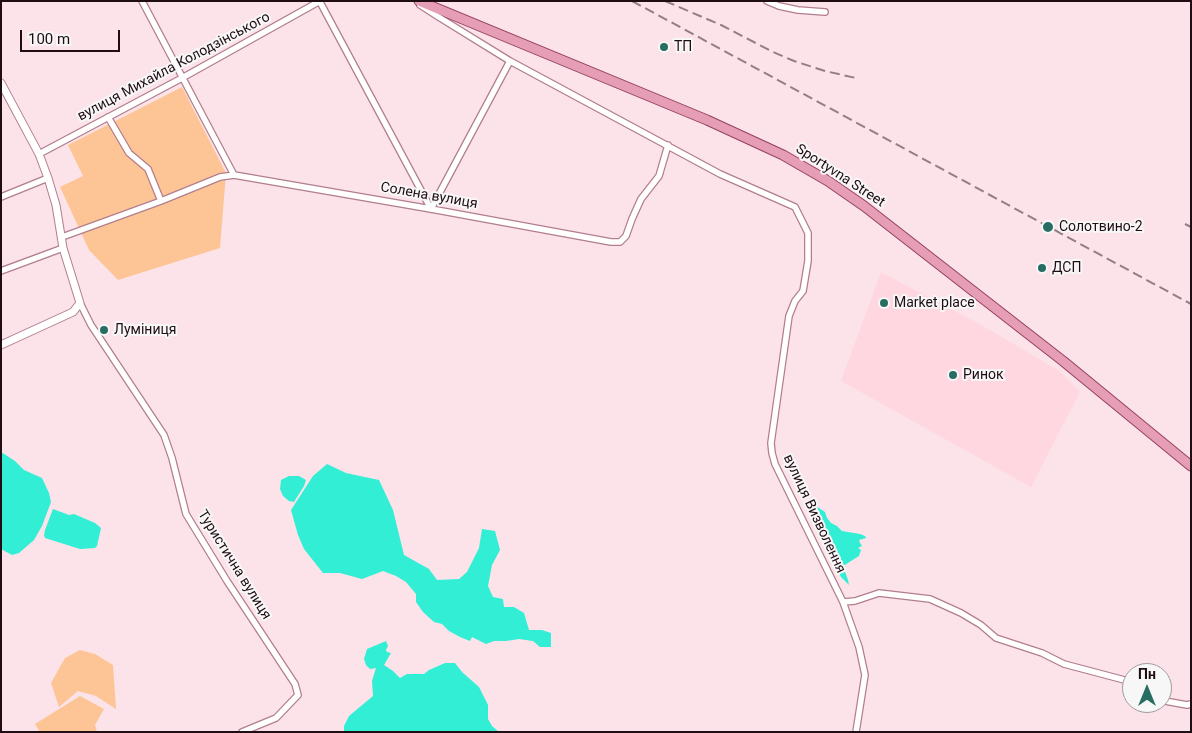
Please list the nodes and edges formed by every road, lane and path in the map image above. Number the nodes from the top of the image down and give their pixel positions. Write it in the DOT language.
graph roads {
  1 [pos="142,1"];
  2 [pos="417,1"];
  3 [pos="767,1"];
  4 [pos="320,2"];
  5 [pos="826,12"];
  6 [pos="510,61"];
  7 [pos="182,78"];
  8 [pos="1,83"];
  9 [pos="108,117"];
  10 [pos="668,145"];
  11 [pos="38,154"];
  12 [pos="234,175"];
  13 [pos="48,178"];
  14 [pos="1,197"];
  15 [pos="160,201"];
  16 [pos="431,208"];
  17 [pos="801,218"];
  18 [pos="62,237"];
  19 [pos="63,248"];
  20 [pos="1,271"];
  21 [pos="80,303"];
  22 [pos="1,345"];
  23 [pos="1191,466"];
  24 [pos="843,602"];
  25 [pos="1122,679"];
  26 [pos="1172,702"];
  27 [pos="1191,704"];
  28 [pos="242,732"];
  29 [pos="856,732"];
  1 -- 7 [label="street"];
  2 -- 6 [label="street, Sportyvna Street"];
  2 -- 23 [label="main road, Sportyvna Street"];
  3 -- 5 [label="street"];
  4 -- 7 [label="street, вулиця Михайла Колодзінського"];
  4 -- 16 [label="street"];
  6 -- 10 [label="street, Sportyvna Street"];
  6 -- 16 [label="street"];
  7 -- 9 [label="street, вулиця Михайла Колодзінського"];
  7 -- 12 [label="street"];
  8 -- 11 [label="street, Туристична вулиця"];
  9 -- 11 [label="street, вулиця Михайла Колодзінського"];
  9 -- 15 [label="street"];
  10 -- 16 [label="street, Солена вулиця"];
  10 -- 17 [label="street, Sportyvna Street"];
  11 -- 13 [label="street, Туристична вулиця"];
  12 -- 15 [label="street"];
  12 -- 16 [label="street, Солена вулиця"];
  13 -- 14 [label="street"];
  13 -- 18 [label="street, Туристична вулиця"];
  15 -- 18 [label="street"];
  17 -- 24 [label="street, вулиця Визволення"];
  18 -- 19 [label="street, Туристична вулиця"];
  19 -- 20 [label="street"];
  19 -- 21 [label="street, Туристична вулиця"];
  21 -- 22 [label="street"];
  21 -- 28 [label="street, Туристична вулиця"];
  24 -- 25 [label="street"];
  24 -- 29 [label="street, вулиця Визволення"];
  26 -- 27 [label="street"];
}
